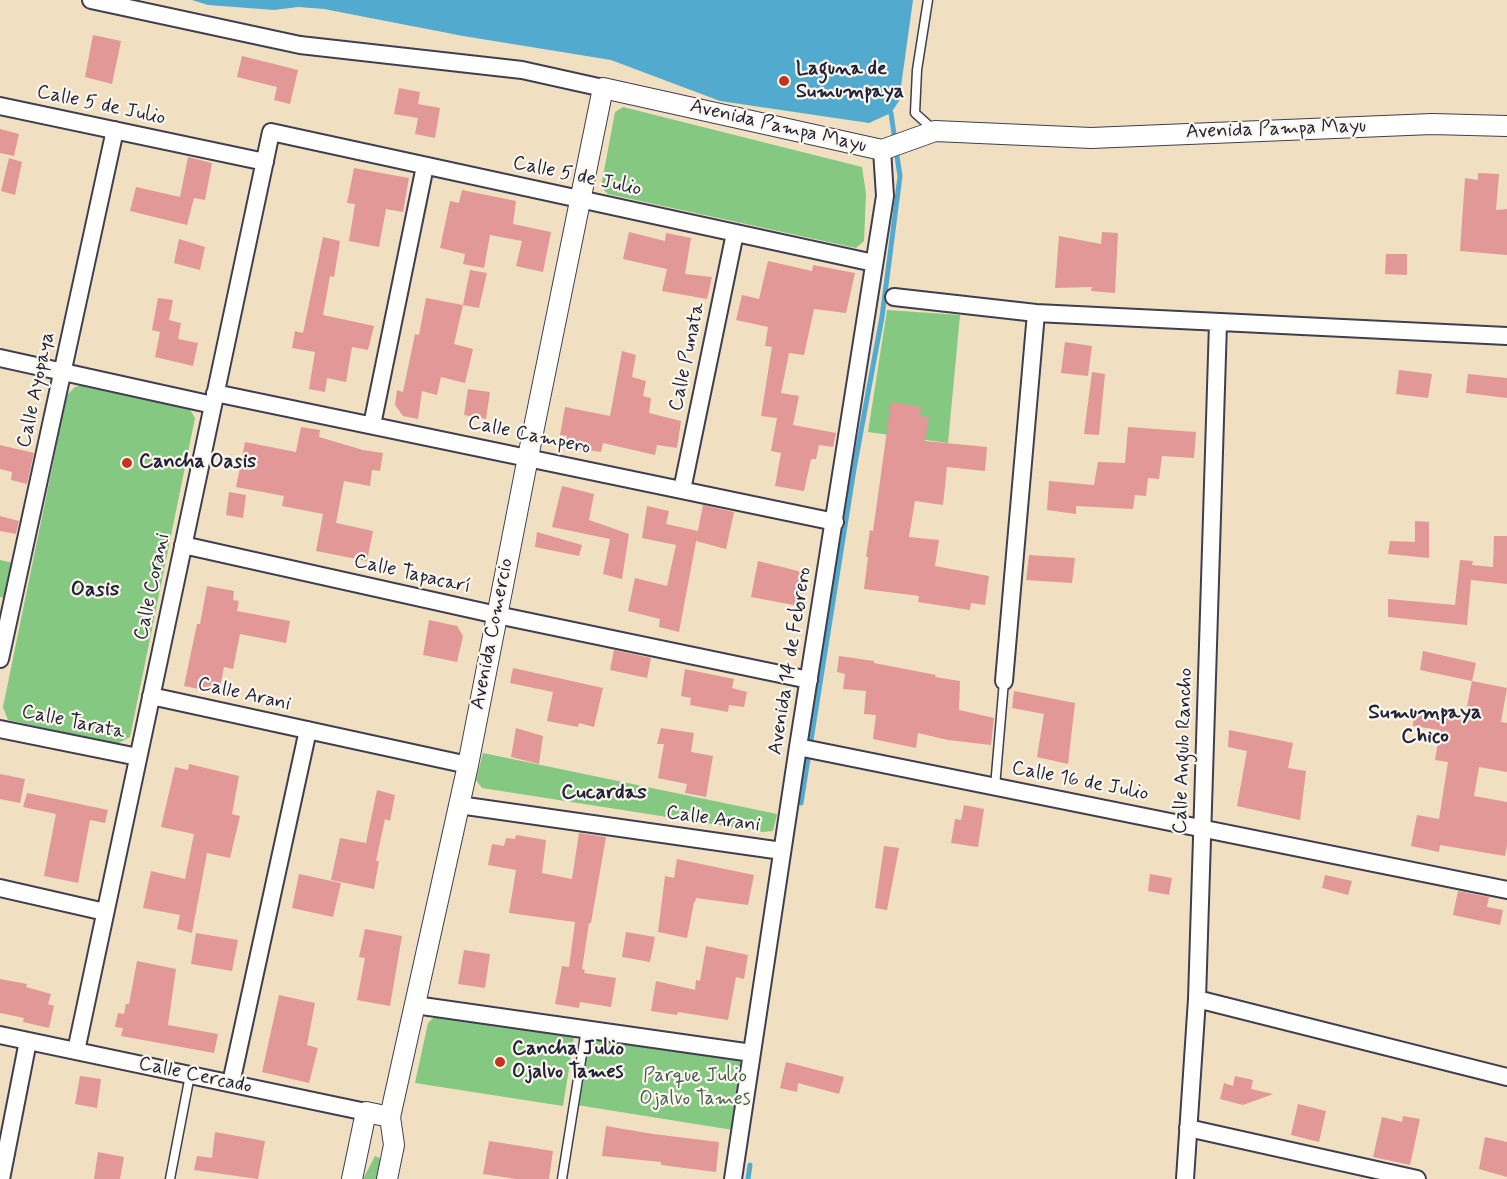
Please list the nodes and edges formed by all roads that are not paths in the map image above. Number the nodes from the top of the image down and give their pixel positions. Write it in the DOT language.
graph roads {
  1 [pos="91,0"];
  2 [pos="927,0"];
  3 [pos="603,88"];
  4 [pos="0,106"];
  5 [pos="1507,126"];
  6 [pos="115,130"];
  7 [pos="935,131"];
  8 [pos="271,132"];
  9 [pos="882,150"];
  10 [pos="265,162"];
  11 [pos="425,166"];
  12 [pos="580,199"];
  13 [pos="735,233"];
  14 [pos="874,263"];
  15 [pos="894,297"];
  16 [pos="1036,313"];
  17 [pos="1218,323"];
  18 [pos="1507,336"];
  19 [pos="0,358"];
  20 [pos="62,372"];
  21 [pos="214,399"];
  22 [pos="372,425"];
  23 [pos="528,457"];
  24 [pos="682,490"];
  25 [pos="835,522"];
  26 [pos="183,545"];
  27 [pos="497,615"];
  28 [pos="0,659"];
  29 [pos="809,680"];
  30 [pos="1004,681"];
  31 [pos="151,696"];
  32 [pos="0,729"];
  33 [pos="308,730"];
  34 [pos="801,748"];
  35 [pos="138,758"];
  36 [pos="468,765"];
  37 [pos="995,787"];
  38 [pos="459,805"];
  39 [pos="1202,827"];
  40 [pos="782,851"];
  41 [pos="0,888"];
  42 [pos="1507,890"];
  43 [pos="105,912"];
  44 [pos="1197,999"];
  45 [pos="415,1005"];
  46 [pos="586,1029"];
  47 [pos="0,1035"];
  48 [pos="28,1041"];
  49 [pos="76,1051"];
  50 [pos="752,1053"];
  51 [pos="190,1075"];
  52 [pos="1507,1077"];
  53 [pos="231,1083"];
  54 [pos="366,1112"];
  55 [pos="390,1117"];
  56 [pos="1188,1128"];
  57 [pos="1,1179"];
  58 [pos="171,1179"];
  59 [pos="352,1179"];
  60 [pos="387,1179"];
  61 [pos="562,1179"];
  62 [pos="733,1179"];
  63 [pos="1185,1179"];
  64 [pos="1417,1179"];
  1 -- 3 [label="street, Avenida Pampa Mayu"];
  2 -- 7 [label="lane"];
  3 -- 9 [label="street, Avenida Pampa Mayu"];
  3 -- 12 [label="street, Avenida Comercio"];
  4 -- 6 [label="street, Calle 5 de Julio"];
  5 -- 7 [label="street, Avenida Pampa Mayu"];
  6 -- 10 [label="street, Calle 5 de Julio"];
  6 -- 20 [label="street, Calle Ayopaya"];
  7 -- 9 [label="street, Avenida Pampa Mayu"];
  8 -- 10 [label="street, Calle Corani"];
  8 -- 11 [label="street, Calle 5 de Julio"];
  9 -- 14 [label="street, Avenida 14 de Febrero"];
  10 -- 21 [label="street, Calle Corani"];
  11 -- 12 [label="street, Calle 5 de Julio"];
  11 -- 22 [label="street"];
  12 -- 13 [label="street, Calle 5 de Julio"];
  12 -- 23 [label="street, Avenida Comercio"];
  13 -- 14 [label="street, Calle 5 de Julio"];
  13 -- 24 [label="street, Calle Punata"];
  14 -- 25 [label="street, Avenida 14 de Febrero"];
  15 -- 16 [label="street"];
  16 -- 17 [label="street"];
  16 -- 30 [label="street"];
  17 -- 18 [label="street"];
  17 -- 39 [label="street, Calle Angulo Rancho"];
  19 -- 20 [label="street, Calle Campero"];
  20 -- 21 [label="street, Calle Campero"];
  20 -- 28 [label="street, Calle Ayopaya"];
  21 -- 22 [label="street, Calle Campero"];
  21 -- 26 [label="street, Calle Corani"];
  22 -- 23 [label="street, Calle Campero"];
  23 -- 24 [label="street, Calle Campero"];
  23 -- 27 [label="street, Avenida Comercio"];
  24 -- 25 [label="street, Calle Campero"];
  25 -- 29 [label="street, Avenida 14 de Febrero"];
  26 -- 27 [label="street, Calle Tapacarí"];
  26 -- 31 [label="street, Calle Corani"];
  27 -- 29 [label="street, Calle Tapacarí"];
  27 -- 36 [label="street, Avenida Comercio"];
  29 -- 34 [label="street, Avenida 14 de Febrero"];
  30 -- 37 [label="lane"];
  31 -- 33 [label="street, Calle Arani"];
  31 -- 35 [label="street, Calle Corani"];
  32 -- 35 [label="street, Calle Tarata"];
  33 -- 36 [label="street, Calle Arani"];
  33 -- 53 [label="street"];
  34 -- 37 [label="street, Calle 16 de Julio"];
  34 -- 40 [label="street, Avenida 14 de Febrero"];
  35 -- 43 [label="street, Calle Corani"];
  36 -- 38 [label="street, Avenida Comercio"];
  37 -- 39 [label="street, Calle 16 de Julio"];
  38 -- 40 [label="street, Calle Arani"];
  38 -- 45 [label="street, Avenida Comercio"];
  39 -- 42 [label="street, Calle 16 de Julio"];
  39 -- 44 [label="street, Calle Angulo Rancho"];
  40 -- 50 [label="street, Avenida 14 de Febrero"];
  41 -- 43 [label="street"];
  43 -- 49 [label="street, Calle Corani"];
  44 -- 52 [label="street"];
  44 -- 56 [label="street, Calle Angulo Rancho"];
  45 -- 46 [label="street"];
  45 -- 55 [label="street, Avenida Comercio"];
  46 -- 50 [label="street"];
  46 -- 61 [label="lane"];
  47 -- 48 [label="street, Calle Cercado"];
  48 -- 49 [label="street, Calle Cercado"];
  48 -- 57 [label="street"];
  49 -- 51 [label="street, Calle Cercado"];
  50 -- 62 [label="street, Avenida 14 de Febrero"];
  51 -- 53 [label="street, Calle Cercado"];
  51 -- 58 [label="lane"];
  53 -- 54 [label="street, Calle Cercado"];
  54 -- 55 [label="street, Calle Cercado"];
  54 -- 59 [label="street"];
  55 -- 60 [label="street, Avenida Comercio"];
  56 -- 63 [label="street, Calle Angulo Rancho"];
  56 -- 64 [label="street"];
}
